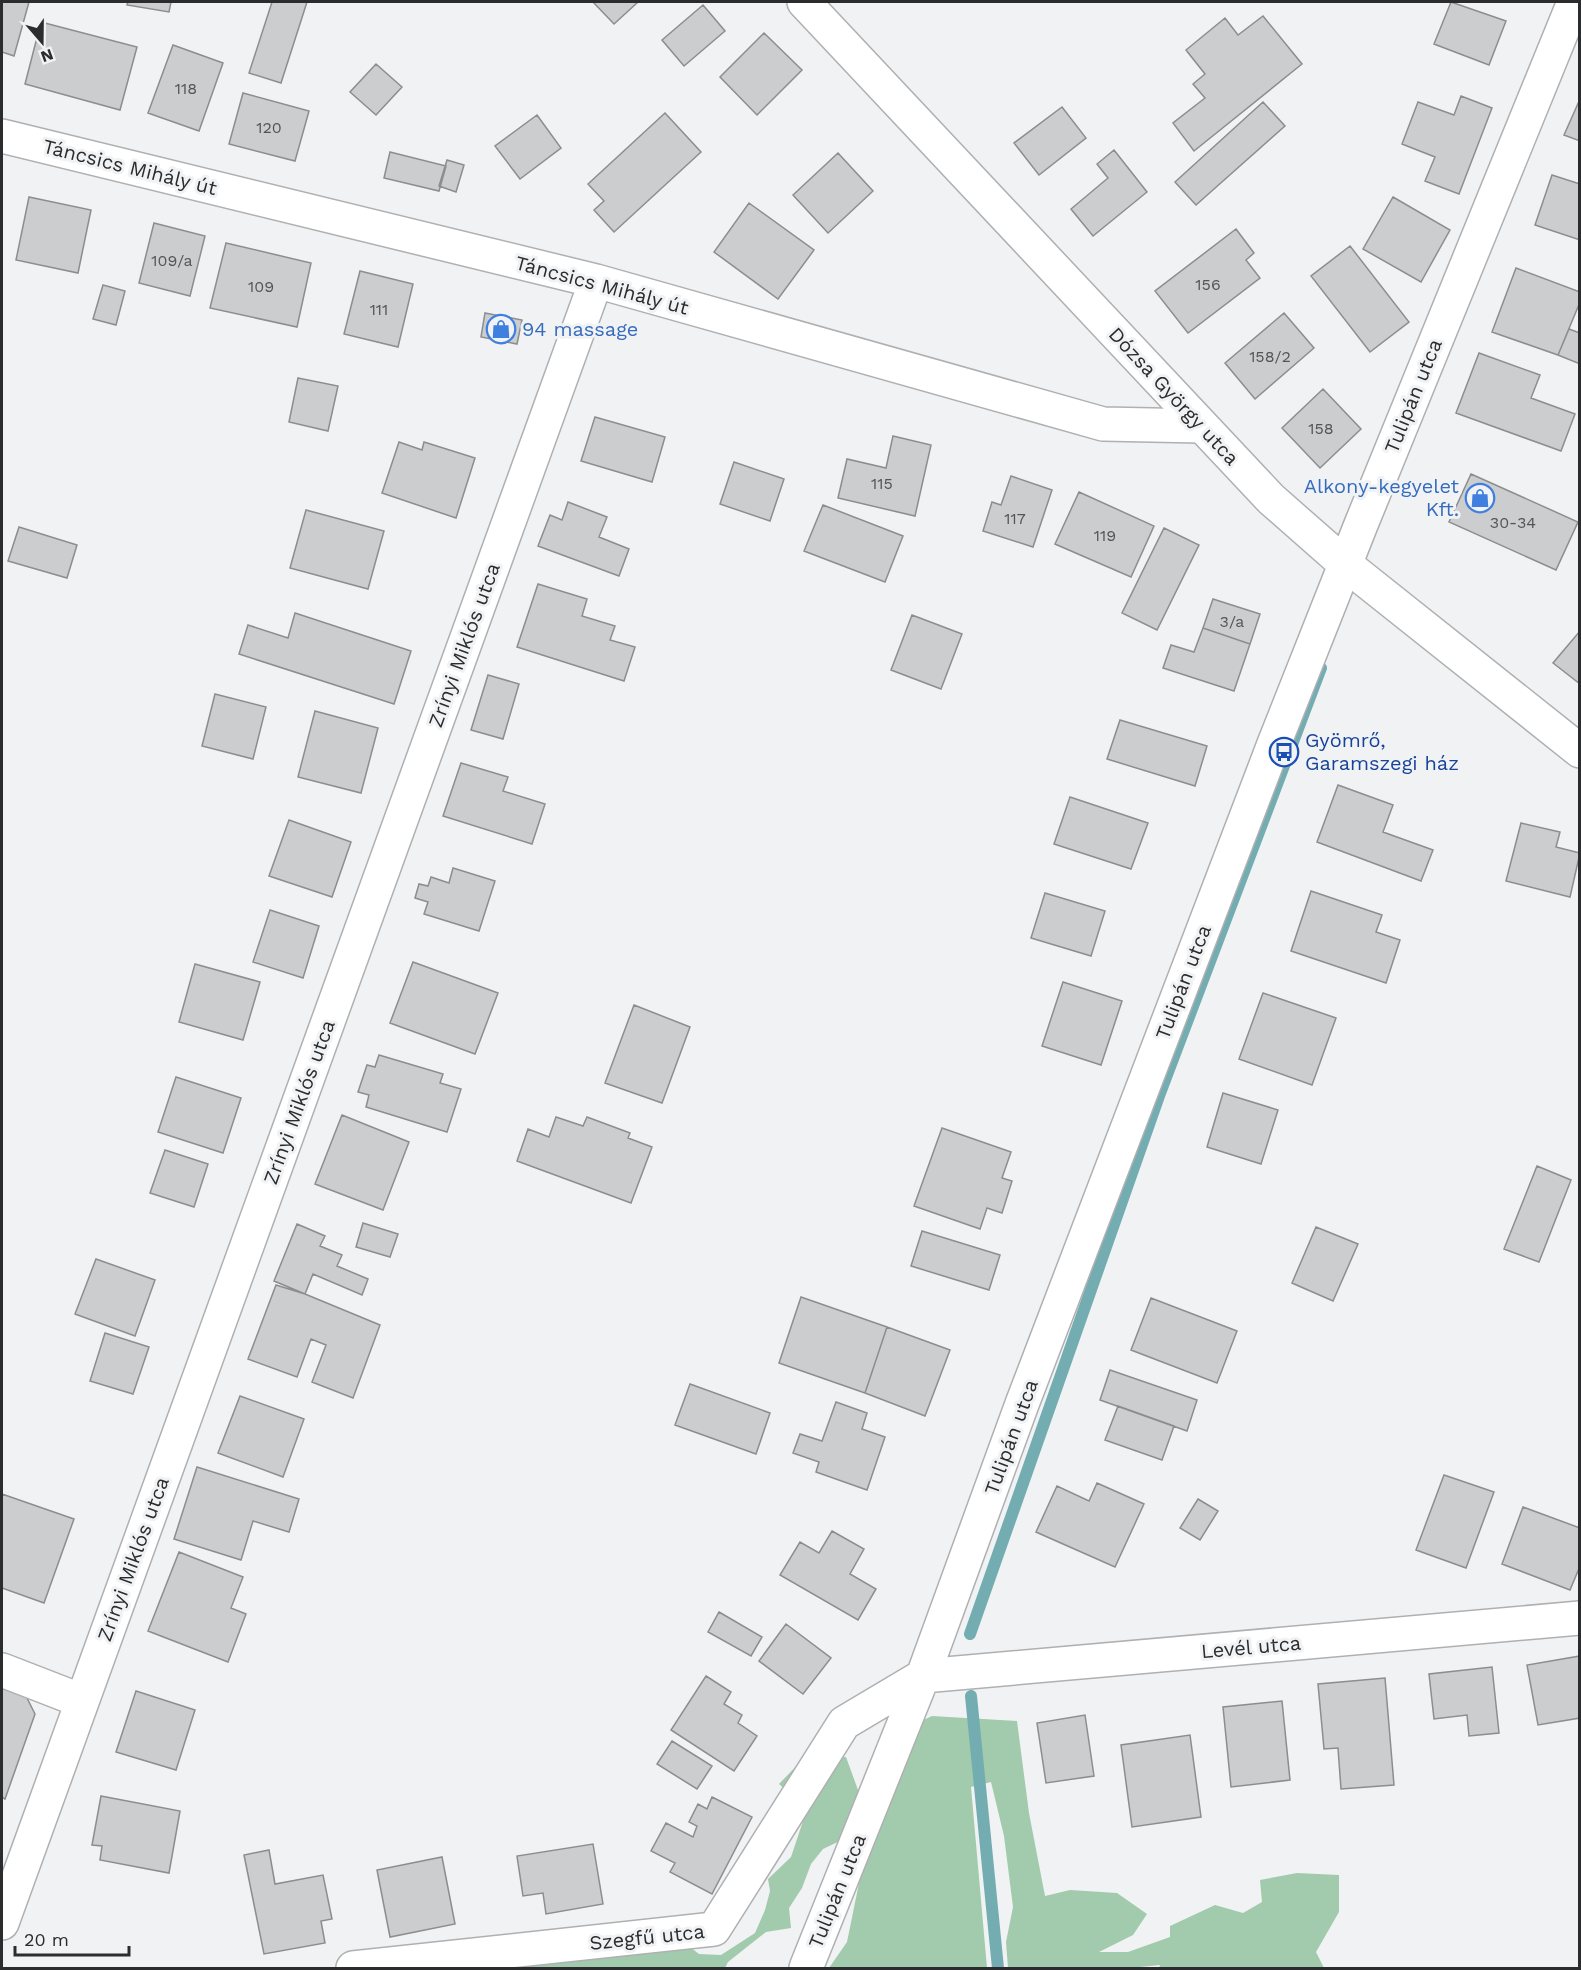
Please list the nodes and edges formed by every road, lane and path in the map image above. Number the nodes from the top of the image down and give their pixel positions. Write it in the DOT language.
graph roads {
  1 [pos="804,2"];
  2 [pos="1574,2"];
  3 [pos="2,136"];
  4 [pos="596,281"];
  5 [pos="1201,426"];
  6 [pos="1345,564"];
  7 [pos="1580,751"];
  8 [pos="1580,1618"];
  9 [pos="2,1670"];
  10 [pos="924,1676"];
  11 [pos="82,1701"];
  12 [pos="2,1923"];
  13 [pos="353,1968"];
  14 [pos="806,1968"];
  1 -- 5 [label="street, Dózsa György utca"];
  2 -- 6 [label="street, Tulipán utca"];
  3 -- 4 [label="street, Táncsics Mihály út"];
  4 -- 5 [label="street, Táncsics Mihály út"];
  4 -- 11 [label="street, Zrínyi Miklós utca"];
  5 -- 6 [label="street, Dózsa György utca"];
  6 -- 7 [label="street, Dózsa György utca"];
  6 -- 10 [label="street, Tulipán utca"];
  8 -- 10 [label="street, Levél utca"];
  9 -- 11 [label="street"];
  10 -- 13 [label="street, Szegfű utca"];
  10 -- 14 [label="street, Tulipán utca"];
  11 -- 12 [label="street, Zrínyi Miklós utca"];
}
